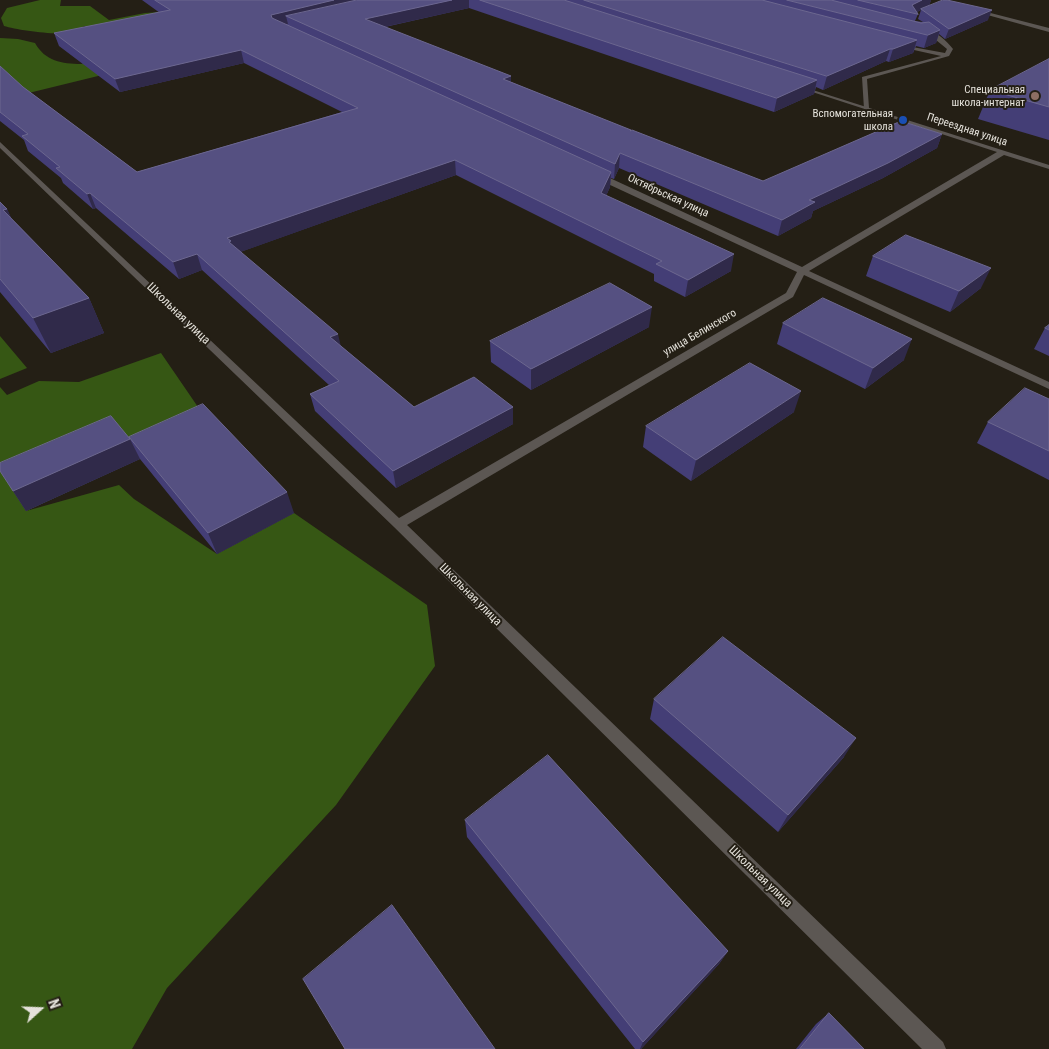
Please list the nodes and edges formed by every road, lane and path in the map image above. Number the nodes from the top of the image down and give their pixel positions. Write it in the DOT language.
graph roads {
  1 [pos="968,8"];
  2 [pos="923,30"];
  3 [pos="1049,30"];
  4 [pos="890,43"];
  5 [pos="947,56"];
  6 [pos="790,83"];
  7 [pos="866,108"];
  8 [pos="0,144"];
  9 [pos="1003,152"];
  10 [pos="1049,167"];
  11 [pos="585,170"];
  12 [pos="802,271"];
  13 [pos="1049,386"];
  14 [pos="398,524"];
  15 [pos="936,1049"];
  1 -- 3 [label="street"];
  2 -- 5 [label="street"];
  4 -- 5 [label="street"];
  5 -- 7 [label="street"];
  6 -- 7 [label="street, Переездная улица"];
  7 -- 9 [label="street, Переездная улица"];
  8 -- 14 [label="street, Школьная улица"];
  9 -- 10 [label="street, Переездная улица"];
  9 -- 12 [label="street"];
  11 -- 12 [label="street, Октябрьская улица"];
  12 -- 13 [label="street, Октябрьская улица"];
  12 -- 14 [label="street, улица Белинского"];
  14 -- 15 [label="street, Школьная улица"];
}
